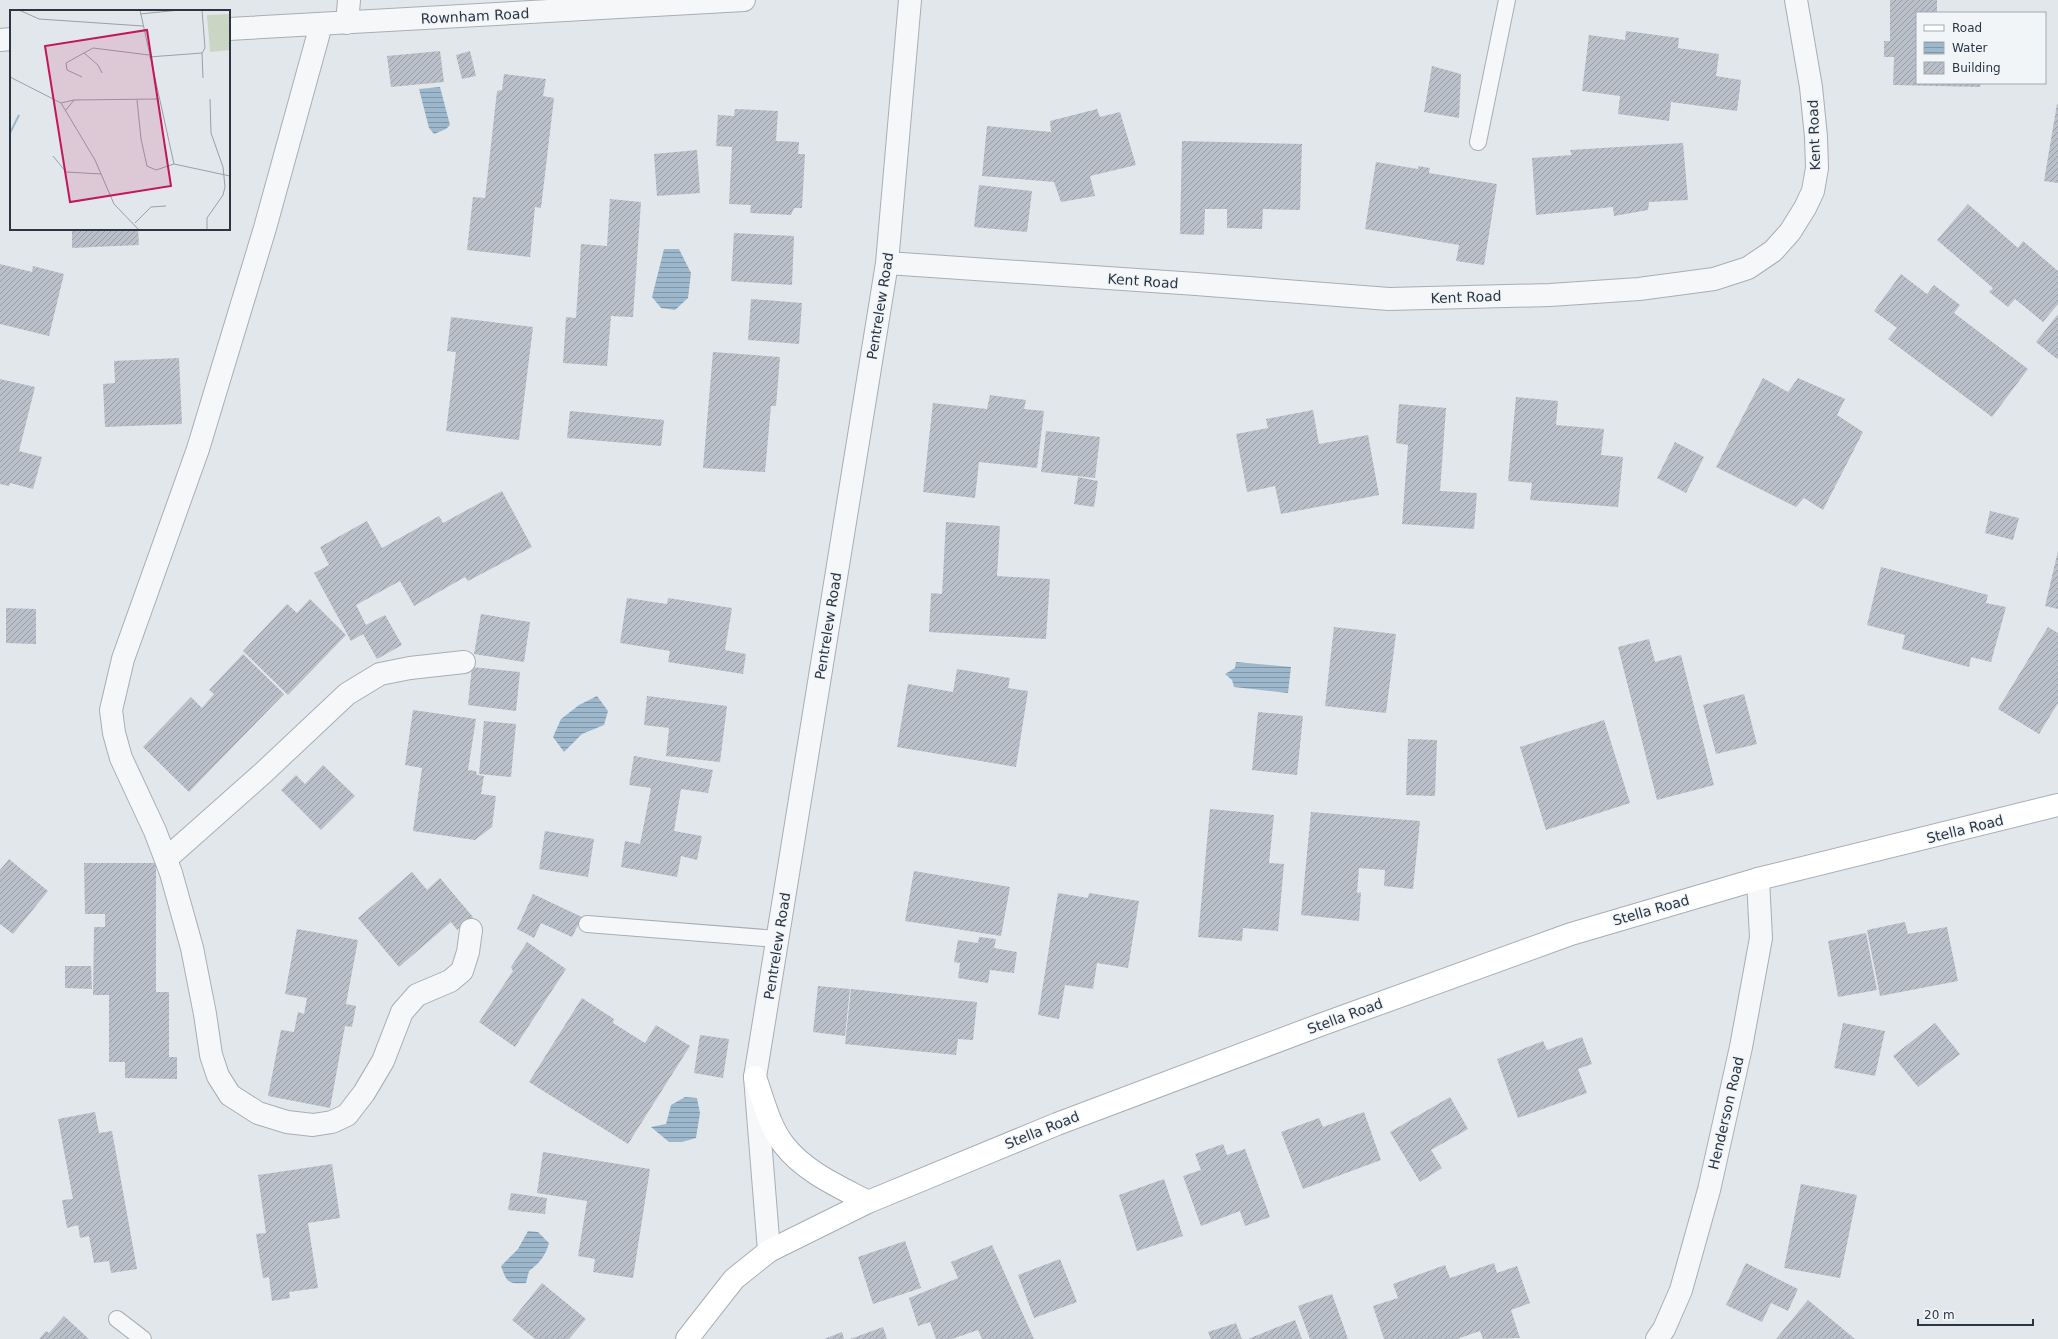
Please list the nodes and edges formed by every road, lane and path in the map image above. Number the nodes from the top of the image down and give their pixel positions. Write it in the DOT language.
graph roads {
  1 [pos="349,0"];
  2 [pos="744,0"];
  3 [pos="910,0"];
  4 [pos="1507,0"];
  5 [pos="1796,0"];
  6 [pos="347,23"];
  7 [pos="320,25"];
  8 [pos="230,29"];
  9 [pos="10,39"];
  10 [pos="0,40"];
  11 [pos="1478,142"];
  12 [pos="887,263"];
  13 [pos="464,662"];
  14 [pos="2058,805"];
  15 [pos="166,859"];
  16 [pos="1758,879"];
  17 [pos="587,924"];
  18 [pos="471,930"];
  19 [pos="778,939"];
  20 [pos="755,1077"];
  21 [pos="868,1202"];
  22 [pos="769,1251"];
  23 [pos="117,1319"];
  24 [pos="142,1339"];
  25 [pos="687,1339"];
  26 [pos="1657,1339"];
  1 -- 6 [label="street"];
  2 -- 6 [label="street, Rownham Road"];
  3 -- 12 [label="street, Pentrelew Road"];
  4 -- 11 [label="lane"];
  5 -- 12 [label="street, Kent Road"];
  6 -- 7 [label="street, Rownham Road"];
  7 -- 8 [label="street, Rownham Road"];
  7 -- 15 [label="street"];
  9 -- 10 [label="street"];
  12 -- 19 [label="street, Pentrelew Road"];
  13 -- 15 [label="street"];
  14 -- 16 [label="main road, Stella Road"];
  15 -- 18 [label="street"];
  16 -- 21 [label="main road, Stella Road"];
  16 -- 26 [label="street, Henderson Road"];
  17 -- 19 [label="lane"];
  19 -- 20 [label="street, Pentrelew Road"];
  20 -- 21 [label="main road"];
  20 -- 22 [label="street, Pentrelew Road"];
  21 -- 22 [label="main road, Stella Road"];
  22 -- 25 [label="main road, Stella Road"];
  23 -- 24 [label="lane"];
}
